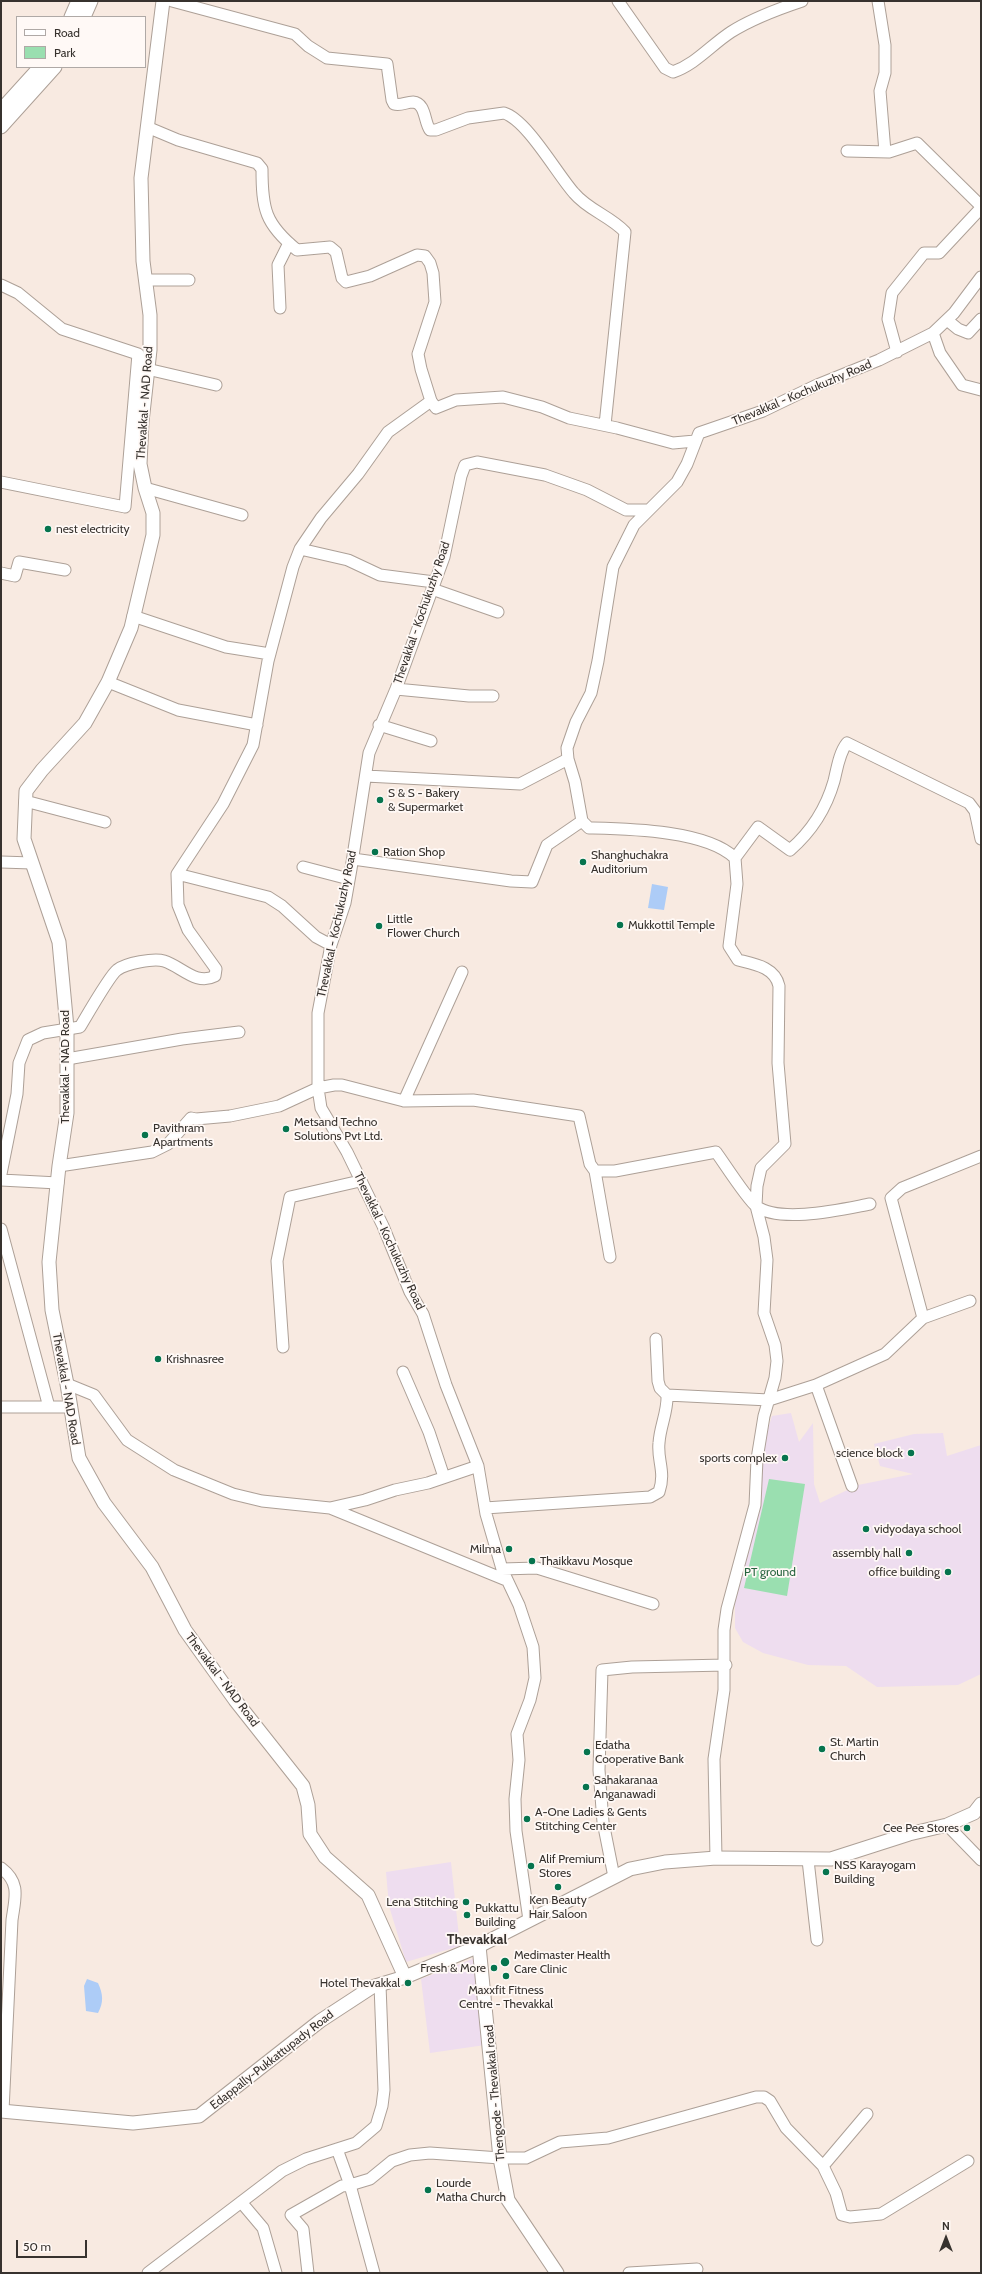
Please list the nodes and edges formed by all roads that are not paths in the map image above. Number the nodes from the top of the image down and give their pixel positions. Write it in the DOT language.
graph roads {
  1 [pos="78,1"];
  2 [pos="91,1"];
  3 [pos="163,1"];
  4 [pos="172,1"];
  5 [pos="618,1"];
  6 [pos="802,1"];
  7 [pos="878,1"];
  8 [pos="72,16"];
  9 [pos="84,16"];
  10 [pos="39,68"];
  11 [pos="54,68"];
  12 [pos="1,110"];
  13 [pos="1,127"];
  14 [pos="147,127"];
  15 [pos="847,151"];
  16 [pos="884,152"];
  17 [pos="981,207"];
  18 [pos="289,243"];
  19 [pos="981,277"];
  20 [pos="145,280"];
  21 [pos="189,280"];
  22 [pos="1,285"];
  23 [pos="280,308"];
  24 [pos="981,319"];
  25 [pos="948,320"];
  26 [pos="933,333"];
  27 [pos="897,352"];
  28 [pos="147,369"];
  29 [pos="216,385"];
  30 [pos="981,390"];
  31 [pos="431,401"];
  32 [pos="605,426"];
  33 [pos="694,441"];
  34 [pos="1,482"];
  35 [pos="145,488"];
  36 [pos="648,510"];
  37 [pos="242,515"];
  38 [pos="300,550"];
  39 [pos="65,570"];
  40 [pos="1,573"];
  41 [pos="433,586"];
  42 [pos="498,612"];
  43 [pos="133,616"];
  44 [pos="270,654"];
  45 [pos="108,682"];
  46 [pos="396,689"];
  47 [pos="493,696"];
  48 [pos="256,725"];
  49 [pos="379,725"];
  50 [pos="431,741"];
  51 [pos="568,760"];
  52 [pos="366,776"];
  53 [pos="25,801"];
  54 [pos="582,821"];
  55 [pos="105,822"];
  56 [pos="981,838"];
  57 [pos="735,858"];
  58 [pos="353,859"];
  59 [pos="1,862"];
  60 [pos="32,863"];
  61 [pos="303,867"];
  62 [pos="177,874"];
  63 [pos="349,879"];
  64 [pos="331,945"];
  65 [pos="462,972"];
  66 [pos="67,1028"];
  67 [pos="239,1032"];
  68 [pos="67,1059"];
  69 [pos="318,1088"];
  70 [pos="404,1101"];
  71 [pos="981,1156"];
  72 [pos="59,1166"];
  73 [pos="595,1171"];
  74 [pos="1,1174"];
  75 [pos="1,1180"];
  76 [pos="360,1181"];
  77 [pos="58,1183"];
  78 [pos="870,1204"];
  79 [pos="756,1206"];
  80 [pos="1,1229"];
  81 [pos="610,1257"];
  82 [pos="970,1301"];
  83 [pos="923,1318"];
  84 [pos="656,1338"];
  85 [pos="283,1347"];
  86 [pos="403,1372"];
  87 [pos="67,1384"];
  88 [pos="816,1386"];
  89 [pos="667,1394"];
  90 [pos="769,1400"];
  91 [pos="49,1406"];
  92 [pos="1,1407"];
  93 [pos="71,1407"];
  94 [pos="478,1466"];
  95 [pos="444,1477"];
  96 [pos="852,1486"];
  97 [pos="330,1508"];
  98 [pos="485,1508"];
  99 [pos="502,1569"];
  100 [pos="506,1580"];
  101 [pos="653,1604"];
  102 [pos="726,1665"];
  103 [pos="981,1804"];
  104 [pos="948,1825"];
  105 [pos="716,1858"];
  106 [pos="808,1860"];
  107 [pos="981,1860"];
  108 [pos="1,1868"];
  109 [pos="614,1877"];
  110 [pos="529,1920"];
  111 [pos="817,1940"];
  112 [pos="479,1946"];
  113 [pos="405,1977"];
  114 [pos="380,1985"];
  115 [pos="2,2111"];
  116 [pos="867,2114"];
  117 [pos="337,2149"];
  118 [pos="500,2158"];
  119 [pos="968,2161"];
  120 [pos="824,2166"];
  121 [pos="350,2185"];
  122 [pos="241,2202"];
  123 [pos="697,2269"];
  124 [pos="148,2273"];
  125 [pos="276,2273"];
  126 [pos="308,2273"];
  127 [pos="374,2273"];
  128 [pos="557,2273"];
  129 [pos="629,2273"];
  1 -- 8 [label="main road"];
  2 -- 9 [label="main road"];
  3 -- 14 [label="main road, Thevakkal - NAD Road"];
  4 -- 32 [label="street"];
  5 -- 6 [label="street"];
  7 -- 16 [label="street"];
  10 -- 12 [label="main road"];
  11 -- 13 [label="main road"];
  14 -- 18 [label="street"];
  14 -- 20 [label="main road, Thevakkal - NAD Road"];
  15 -- 16 [label="street"];
  16 -- 17 [label="street"];
  17 -- 27 [label="street"];
  18 -- 23 [label="street"];
  18 -- 31 [label="street"];
  19 -- 25 [label="street, Thevakkal - Kochukuzhy Road"];
  20 -- 21 [label="street"];
  20 -- 28 [label="main road, Thevakkal - NAD Road"];
  22 -- 34 [label="street"];
  24 -- 25 [label="street"];
  25 -- 26 [label="street, Thevakkal - Kochukuzhy Road"];
  26 -- 27 [label="street, Thevakkal - Kochukuzhy Road"];
  26 -- 30 [label="street"];
  27 -- 33 [label="street, Thevakkal - Kochukuzhy Road"];
  28 -- 29 [label="street"];
  28 -- 35 [label="main road, Thevakkal - NAD Road"];
  31 -- 32 [label="street"];
  31 -- 38 [label="street"];
  32 -- 33 [label="street"];
  33 -- 36 [label="street"];
  35 -- 37 [label="street"];
  35 -- 43 [label="main road, Thevakkal - NAD Road"];
  36 -- 41 [label="street, Thevakkal - Kochukuzhy Road"];
  36 -- 51 [label="street"];
  38 -- 41 [label="street"];
  38 -- 44 [label="street"];
  39 -- 40 [label="street"];
  41 -- 42 [label="street"];
  41 -- 46 [label="street, Thevakkal - Kochukuzhy Road"];
  43 -- 44 [label="street"];
  43 -- 45 [label="main road, Thevakkal - NAD Road"];
  44 -- 48 [label="street"];
  45 -- 48 [label="street"];
  45 -- 53 [label="main road, Thevakkal - NAD Road"];
  46 -- 47 [label="street"];
  46 -- 49 [label="street, Thevakkal - Kochukuzhy Road"];
  48 -- 62 [label="street"];
  49 -- 50 [label="street"];
  49 -- 52 [label="street, Thevakkal - Kochukuzhy Road"];
  51 -- 52 [label="street"];
  51 -- 54 [label="street"];
  52 -- 58 [label="street, Thevakkal - Kochukuzhy Road"];
  53 -- 55 [label="street"];
  53 -- 60 [label="main road, Thevakkal - NAD Road"];
  54 -- 57 [label="street"];
  54 -- 58 [label="street"];
  56 -- 57 [label="street"];
  57 -- 79 [label="street"];
  58 -- 63 [label="street, Thevakkal - Kochukuzhy Road"];
  59 -- 60 [label="street"];
  60 -- 66 [label="main road, Thevakkal - NAD Road"];
  61 -- 63 [label="street"];
  62 -- 64 [label="street"];
  62 -- 66 [label="street"];
  63 -- 64 [label="street, Thevakkal - Kochukuzhy Road"];
  64 -- 69 [label="street, Thevakkal - Kochukuzhy Road"];
  65 -- 70 [label="street"];
  66 -- 68 [label="main road, Thevakkal - NAD Road"];
  66 -- 74 [label="street"];
  67 -- 68 [label="street"];
  68 -- 72 [label="main road, Thevakkal - NAD Road"];
  69 -- 70 [label="street"];
  69 -- 72 [label="street"];
  69 -- 76 [label="street, Thevakkal - Kochukuzhy Road"];
  70 -- 73 [label="street"];
  71 -- 83 [label="street"];
  72 -- 77 [label="main road, Thevakkal - NAD Road"];
  73 -- 79 [label="street"];
  73 -- 81 [label="street"];
  75 -- 77 [label="street"];
  76 -- 85 [label="street"];
  76 -- 94 [label="street, Thevakkal - Kochukuzhy Road"];
  77 -- 87 [label="main road, Thevakkal - NAD Road"];
  78 -- 79 [label="street"];
  79 -- 90 [label="street"];
  80 -- 91 [label="street"];
  82 -- 83 [label="street"];
  83 -- 88 [label="street"];
  84 -- 89 [label="street"];
  86 -- 95 [label="street"];
  87 -- 93 [label="main road, Thevakkal - NAD Road"];
  87 -- 97 [label="street"];
  88 -- 90 [label="street"];
  88 -- 96 [label="street"];
  89 -- 90 [label="street"];
  89 -- 98 [label="street"];
  90 -- 102 [label="street"];
  91 -- 92 [label="street"];
  91 -- 93 [label="street"];
  93 -- 113 [label="main road, Thevakkal - NAD Road"];
  94 -- 95 [label="street"];
  94 -- 98 [label="street, Thevakkal - Kochukuzhy Road"];
  95 -- 97 [label="street"];
  97 -- 100 [label="street"];
  98 -- 99 [label="street, Thevakkal - Kochukuzhy Road"];
  99 -- 100 [label="street, Thevakkal - Kochukuzhy Road"];
  99 -- 101 [label="street"];
  100 -- 110 [label="street, Thevakkal - Kochukuzhy Road"];
  102 -- 105 [label="street"];
  102 -- 109 [label="street"];
  103 -- 104 [label="main road, Edappally-Pukkattupady Road"];
  104 -- 106 [label="main road, Edappally-Pukkattupady Road"];
  104 -- 107 [label="street"];
  105 -- 106 [label="main road, Edappally-Pukkattupady Road"];
  105 -- 109 [label="main road, Edappally-Pukkattupady Road"];
  106 -- 111 [label="street"];
  108 -- 115 [label="street"];
  109 -- 110 [label="main road, Edappally-Pukkattupady Road"];
  110 -- 112 [label="main road, Edappally-Pukkattupady Road"];
  112 -- 113 [label="main road, Edappally-Pukkattupady Road"];
  112 -- 118 [label="main road, Thengode - Thevakkal road"];
  113 -- 114 [label="main road, Edappally-Pukkattupady Road"];
  114 -- 115 [label="main road, Edappally-Pukkattupady Road"];
  114 -- 117 [label="street"];
  116 -- 120 [label="street"];
  117 -- 121 [label="street"];
  117 -- 122 [label="street"];
  118 -- 120 [label="street"];
  118 -- 121 [label="street"];
  118 -- 128 [label="main road, Thengode - Thevakkal road"];
  119 -- 120 [label="street"];
  121 -- 126 [label="street"];
  121 -- 127 [label="street"];
  122 -- 124 [label="street"];
  122 -- 125 [label="street"];
  123 -- 129 [label="street"];
}
